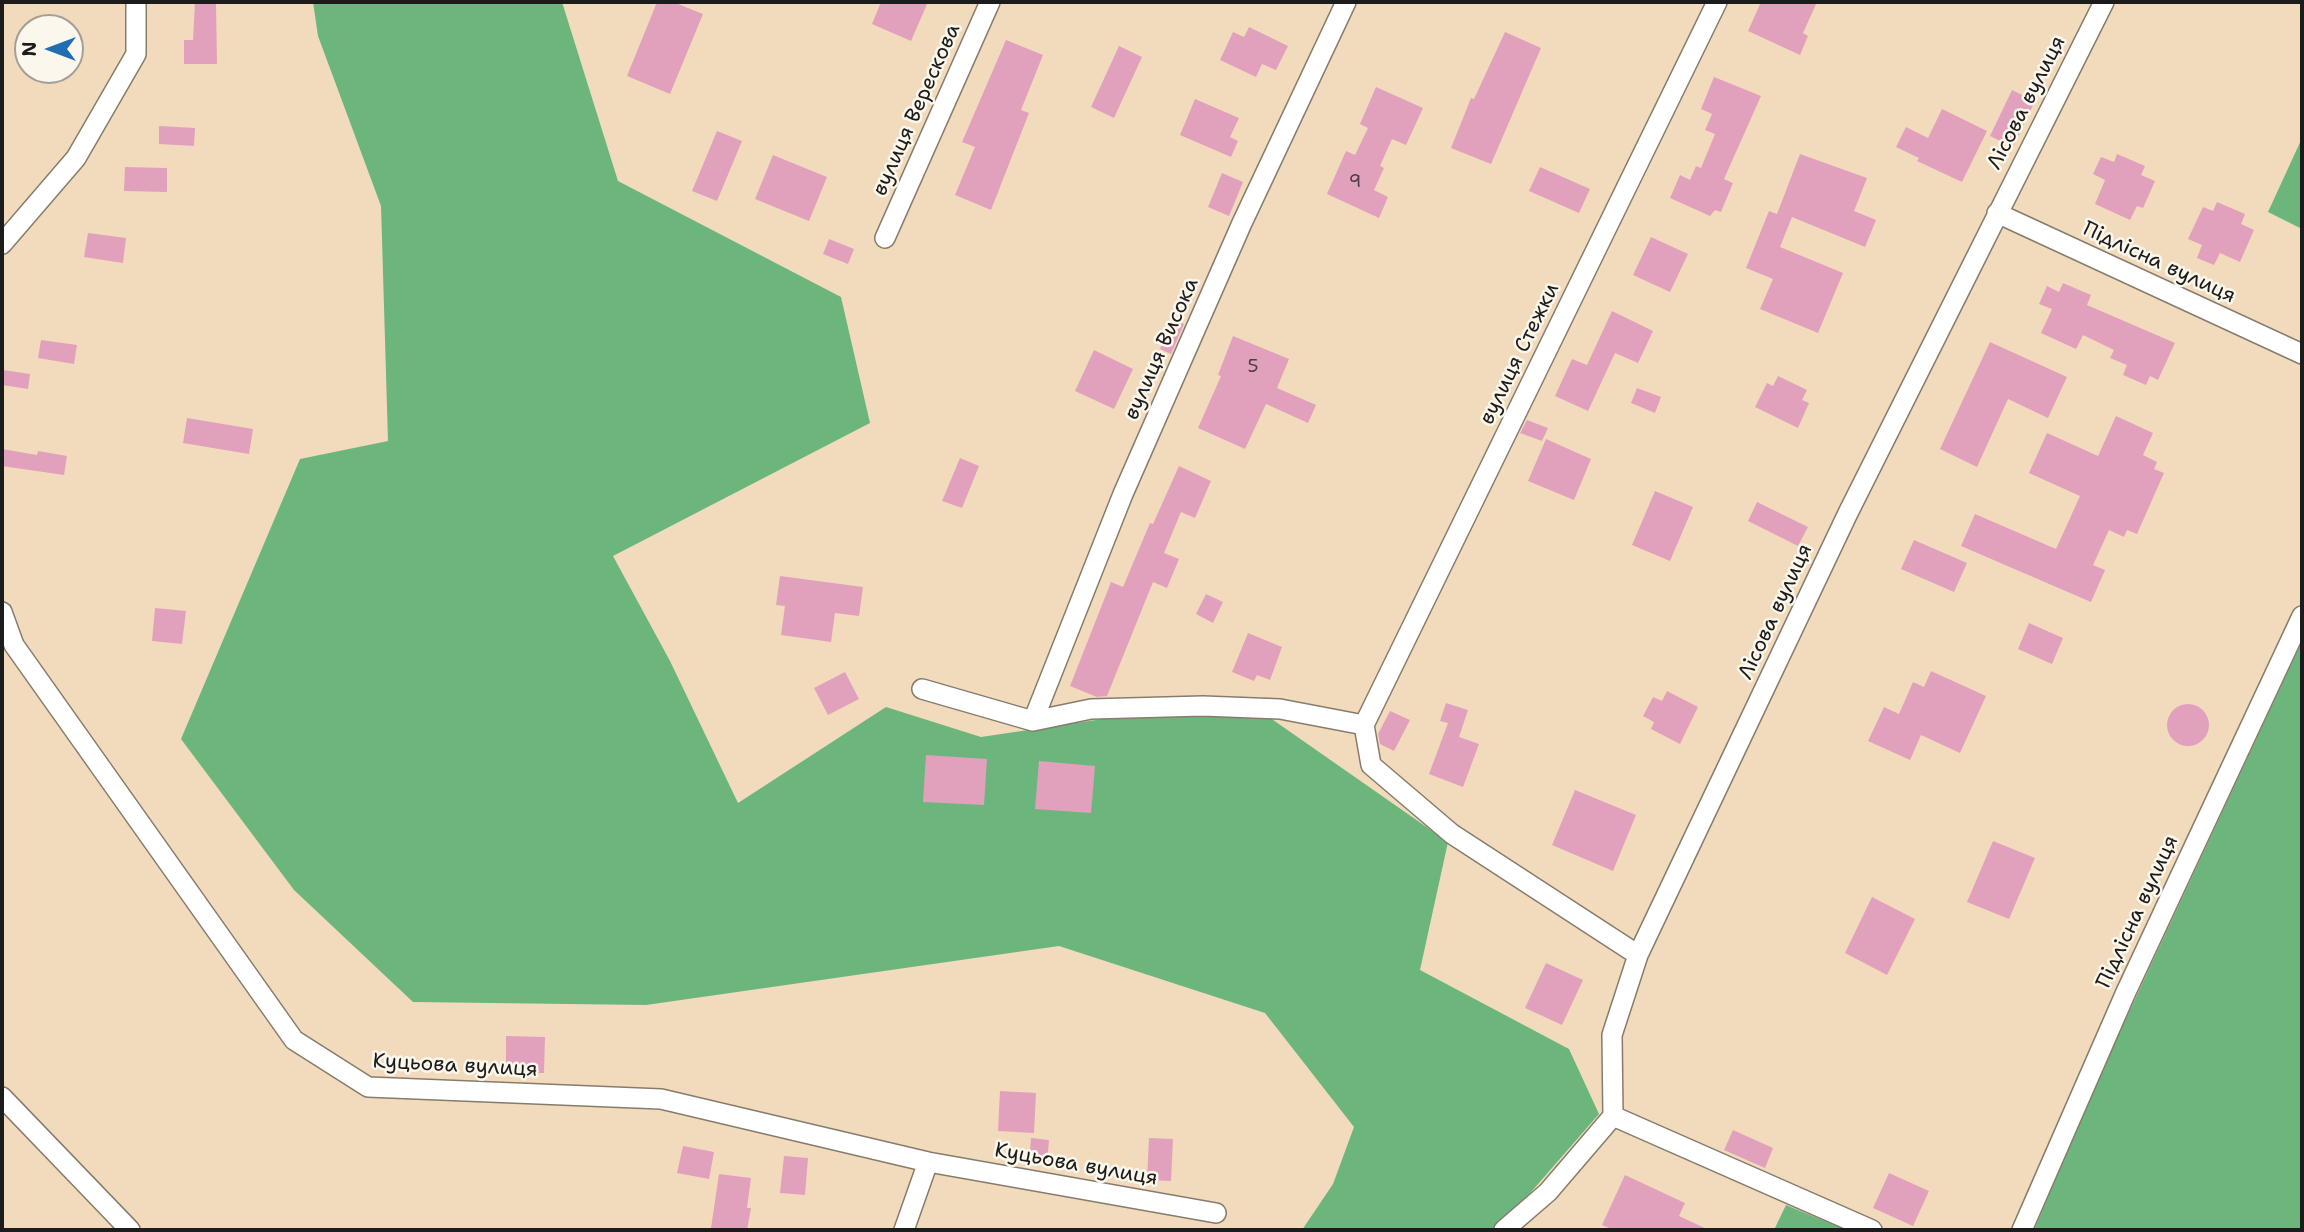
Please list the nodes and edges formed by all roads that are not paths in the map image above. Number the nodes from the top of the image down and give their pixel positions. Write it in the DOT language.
graph roads {
  1 [pos="136,2"];
  2 [pos="990,2"];
  3 [pos="1346,2"];
  4 [pos="1717,2"];
  5 [pos="2101,3"];
  6 [pos="1997,213"];
  7 [pos="885,238"];
  8 [pos="2,244"];
  9 [pos="2302,354"];
  10 [pos="2,612"];
  11 [pos="2302,616"];
  12 [pos="922,689"];
  13 [pos="1033,721"];
  14 [pos="1364,725"];
  15 [pos="1638,955"];
  16 [pos="2,1097"];
  17 [pos="1613,1116"];
  18 [pos="928,1162"];
  19 [pos="1216,1213"];
  20 [pos="130,1230"];
  21 [pos="904,1230"];
  22 [pos="1504,1230"];
  23 [pos="1872,1230"];
  24 [pos="2022,1230"];
  1 -- 8 [label="street"];
  2 -- 7 [label="street, вулиця Верескова"];
  3 -- 13 [label="street, вулиця Висока"];
  4 -- 14 [label="street, вулиця Стежки"];
  5 -- 6 [label="street, Лісова вулиця"];
  6 -- 9 [label="street, Підлісна вулиця"];
  6 -- 15 [label="street, Лісова вулиця"];
  10 -- 18 [label="street, Куцьова вулиця"];
  11 -- 24 [label="street, Підлісна вулиця"];
  12 -- 13 [label="street"];
  13 -- 14 [label="street"];
  14 -- 15 [label="street"];
  15 -- 17 [label="street, Лісова вулиця"];
  16 -- 20 [label="street"];
  17 -- 22 [label="street"];
  17 -- 23 [label="street"];
  18 -- 19 [label="street, Куцьова вулиця"];
  18 -- 21 [label="street"];
}
